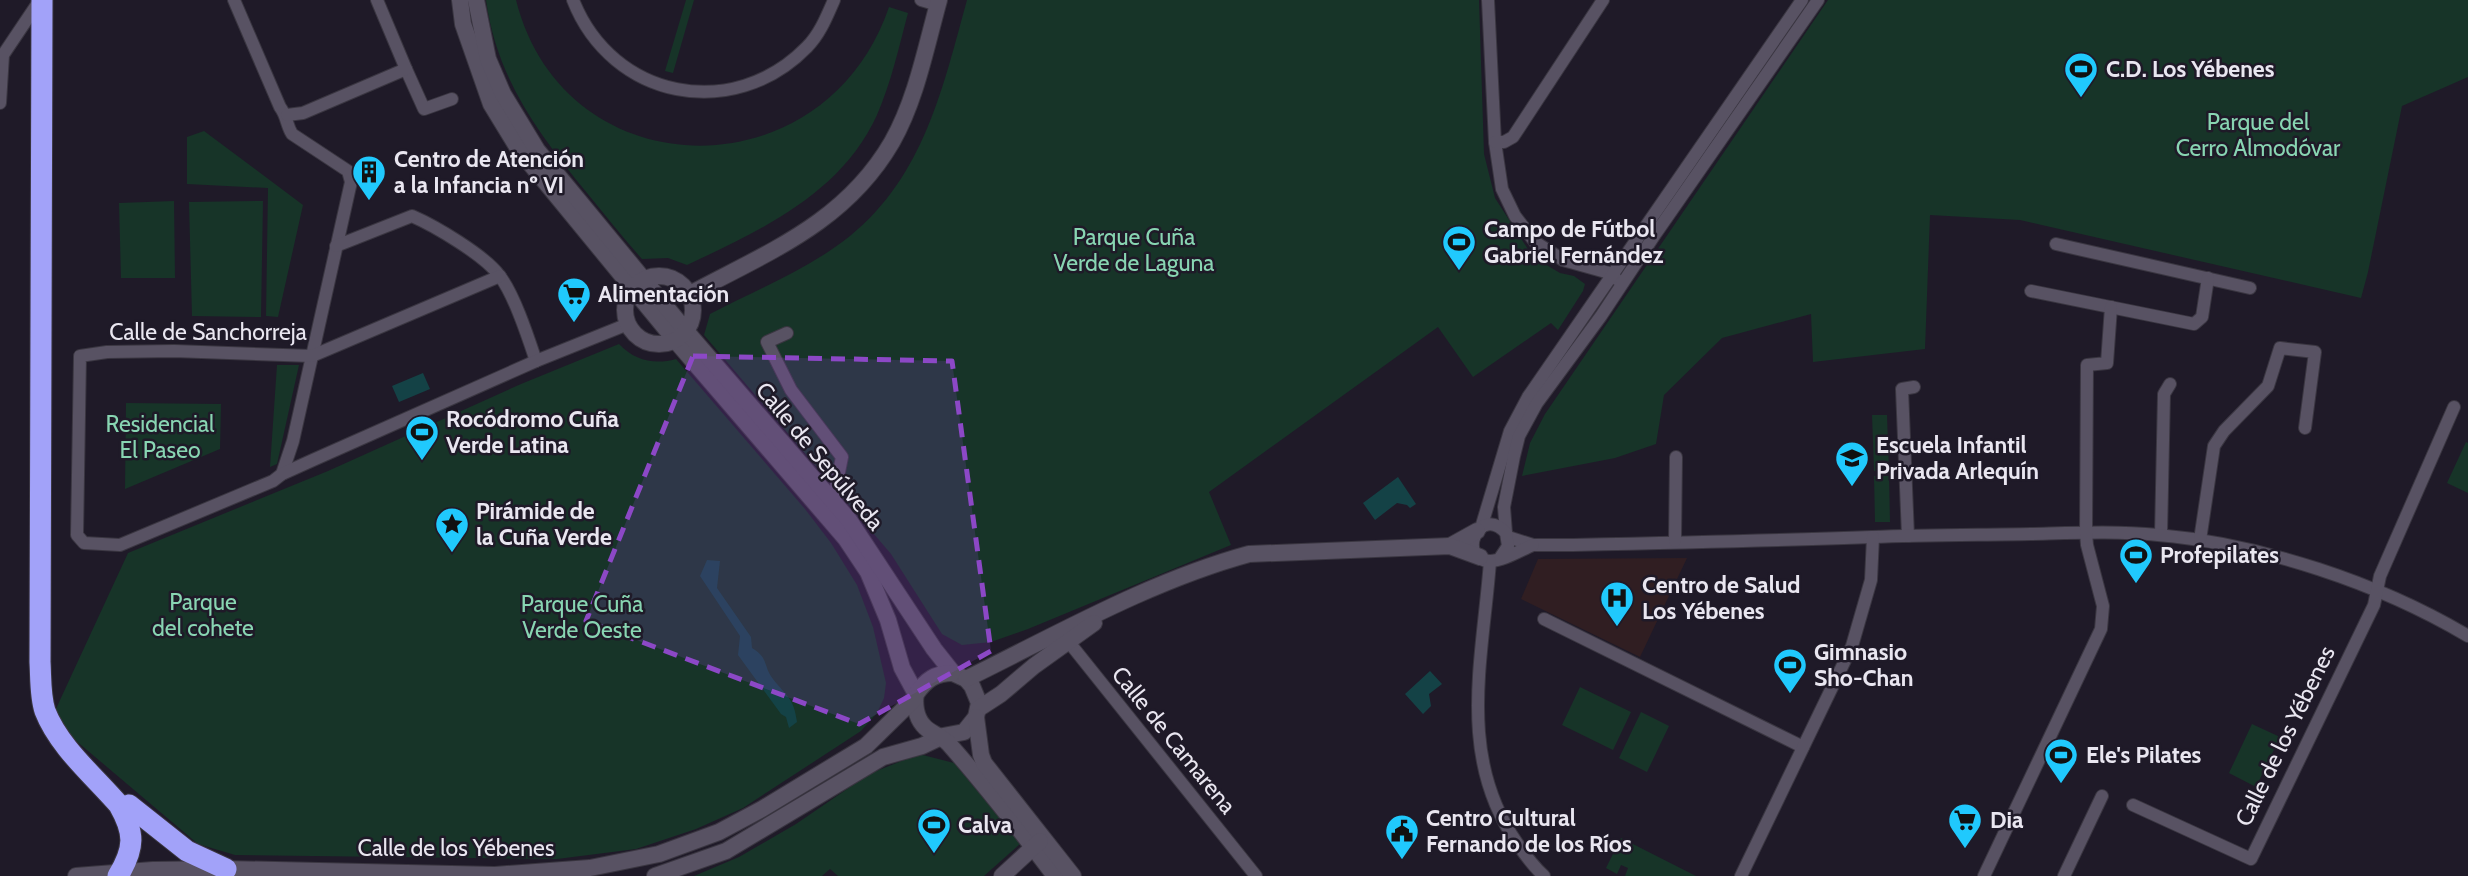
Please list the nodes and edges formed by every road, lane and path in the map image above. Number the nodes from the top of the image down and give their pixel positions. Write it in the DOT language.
graph roads {
  1 [pos="41,0"];
  2 [pos="54,0"];
  3 [pos="234,0"];
  4 [pos="377,0"];
  5 [pos="460,0"];
  6 [pos="476,0"];
  7 [pos="573,0"];
  8 [pos="834,0"];
  9 [pos="921,0"];
  10 [pos="1488,0"];
  11 [pos="1603,0"];
  12 [pos="1802,0"];
  13 [pos="1818,0"];
  14 [pos="938,2"];
  15 [pos="406,69"];
  16 [pos="452,99"];
  17 [pos="0,103"];
  18 [pos="287,115"];
  19 [pos="1495,142"];
  20 [pos="2056,244"];
  21 [pos="335,246"];
  22 [pos="1613,274"];
  23 [pos="500,276"];
  24 [pos="2208,278"];
  25 [pos="638,283"];
  26 [pos="2250,288"];
  27 [pos="2031,291"];
  28 [pos="690,294"];
  29 [pos="2111,307"];
  30 [pos="1601,316"];
  31 [pos="628,324"];
  32 [pos="787,333"];
  33 [pos="680,335"];
  34 [pos="312,356"];
  35 [pos="536,361"];
  36 [pos="2169,384"];
  37 [pos="1914,387"];
  38 [pos="2454,407"];
  39 [pos="2305,428"];
  40 [pos="1676,457"];
  41 [pos="282,474"];
  42 [pos="833,502"];
  43 [pos="1479,530"];
  44 [pos="2086,533"];
  45 [pos="1507,535"];
  46 [pos="2161,535"];
  47 [pos="1908,536"];
  48 [pos="1873,537"];
  49 [pos="2200,540"];
  50 [pos="1675,541"];
  51 [pos="1533,545"];
  52 [pos="1450,546"];
  53 [pos="1490,559"];
  54 [pos="2375,591"];
  55 [pos="1544,619"];
  56 [pos="1064,636"];
  57 [pos="2468,636"];
  58 [pos="959,676"];
  59 [pos="919,691"];
  60 [pos="977,713"];
  61 [pos="943,736"];
  62 [pos="1803,747"];
  63 [pos="2102,796"];
  64 [pos="129,805"];
  65 [pos="2133,805"];
  66 [pos="1039,842"];
  67 [pos="226,869"];
  68 [pos="126,874"];
  69 [pos="76,876"];
  70 [pos="655,876"];
  71 [pos="1002,876"];
  72 [pos="1055,876"];
  73 [pos="1073,876"];
  74 [pos="1256,876"];
  75 [pos="1544,876"];
  76 [pos="1741,876"];
  77 [pos="1983,876"];
  78 [pos="2064,876"];
  1 -- 17 [label="street"];
  1 -- 68 [label="highway"];
  2 -- 64 [label="highway"];
  3 -- 18 [label="street"];
  4 -- 15 [label="street"];
  5 -- 25 [label="street, Calle de Sepúlveda"];
  6 -- 25 [label="street, Calle de Sepúlveda"];
  7 -- 8 [label="street"];
  9 -- 14 [label="street"];
  10 -- 19 [label="street"];
  11 -- 19 [label="street"];
  12 -- 22 [label="street"];
  13 -- 30 [label="street"];
  14 -- 28 [label="street"];
  15 -- 16 [label="street"];
  15 -- 18 [label="street"];
  18 -- 21 [label="street"];
  19 -- 22 [label="street"];
  20 -- 24 [label="street"];
  21 -- 23 [label="street"];
  21 -- 34 [label="street"];
  22 -- 30 [label="street"];
  22 -- 43 [label="street"];
  23 -- 34 [label="street, Calle de Sanchorreja"];
  23 -- 35 [label="street"];
  24 -- 26 [label="street"];
  24 -- 29 [label="street"];
  25 -- 28 [label="street"];
  25 -- 31 [label="street"];
  25 -- 33 [label="street, Calle de Sepúlveda"];
  27 -- 29 [label="street"];
  28 -- 33 [label="street"];
  29 -- 44 [label="street"];
  30 -- 45 [label="street"];
  31 -- 33 [label="street"];
  31 -- 35 [label="street"];
  32 -- 42 [label="street"];
  33 -- 42 [label="street, Calle de Sepúlveda"];
  33 -- 59 [label="street, Calle de Sepúlveda"];
  34 -- 41 [label="street"];
  34 -- 41 [label="street, Calle de Sanchorreja"];
  35 -- 41 [label="street"];
  36 -- 46 [label="street"];
  37 -- 47 [label="street"];
  38 -- 54 [label="street, Calle de los Yébenes"];
  39 -- 49 [label="street"];
  40 -- 50 [label="street"];
  42 -- 58 [label="street, Calle de Sepúlveda"];
  43 -- 45 [label="street"];
  43 -- 52 [label="street"];
  43 -- 53 [label="street"];
  44 -- 46 [label="street"];
  44 -- 47 [label="street"];
  44 -- 77 [label="street"];
  45 -- 51 [label="street"];
  45 -- 53 [label="street"];
  46 -- 49 [label="street"];
  47 -- 48 [label="street"];
  48 -- 50 [label="street"];
  48 -- 62 [label="street"];
  49 -- 54 [label="street"];
  50 -- 51 [label="street"];
  51 -- 53 [label="street"];
  52 -- 53 [label="street"];
  52 -- 56 [label="street"];
  53 -- 75 [label="street"];
  54 -- 57 [label="street"];
  54 -- 65 [label="street, Calle de los Yébenes"];
  55 -- 62 [label="street"];
  56 -- 58 [label="street"];
  56 -- 60 [label="street"];
  56 -- 74 [label="street, Calle de Camarena"];
  58 -- 59 [label="street"];
  58 -- 60 [label="street"];
  59 -- 61 [label="street"];
  59 -- 67 [label="street, Calle de los Yébenes"];
  60 -- 61 [label="street"];
  60 -- 66 [label="street"];
  61 -- 66 [label="street"];
  61 -- 70 [label="street"];
  62 -- 76 [label="street"];
  63 -- 78 [label="street"];
  64 -- 67 [label="highway"];
  64 -- 68 [label="highway"];
  66 -- 71 [label="street"];
  66 -- 72 [label="street"];
  66 -- 73 [label="street"];
  67 -- 68 [label="street, Calle de los Yébenes"];
  68 -- 69 [label="street, Calle de los Yébenes"];
}
